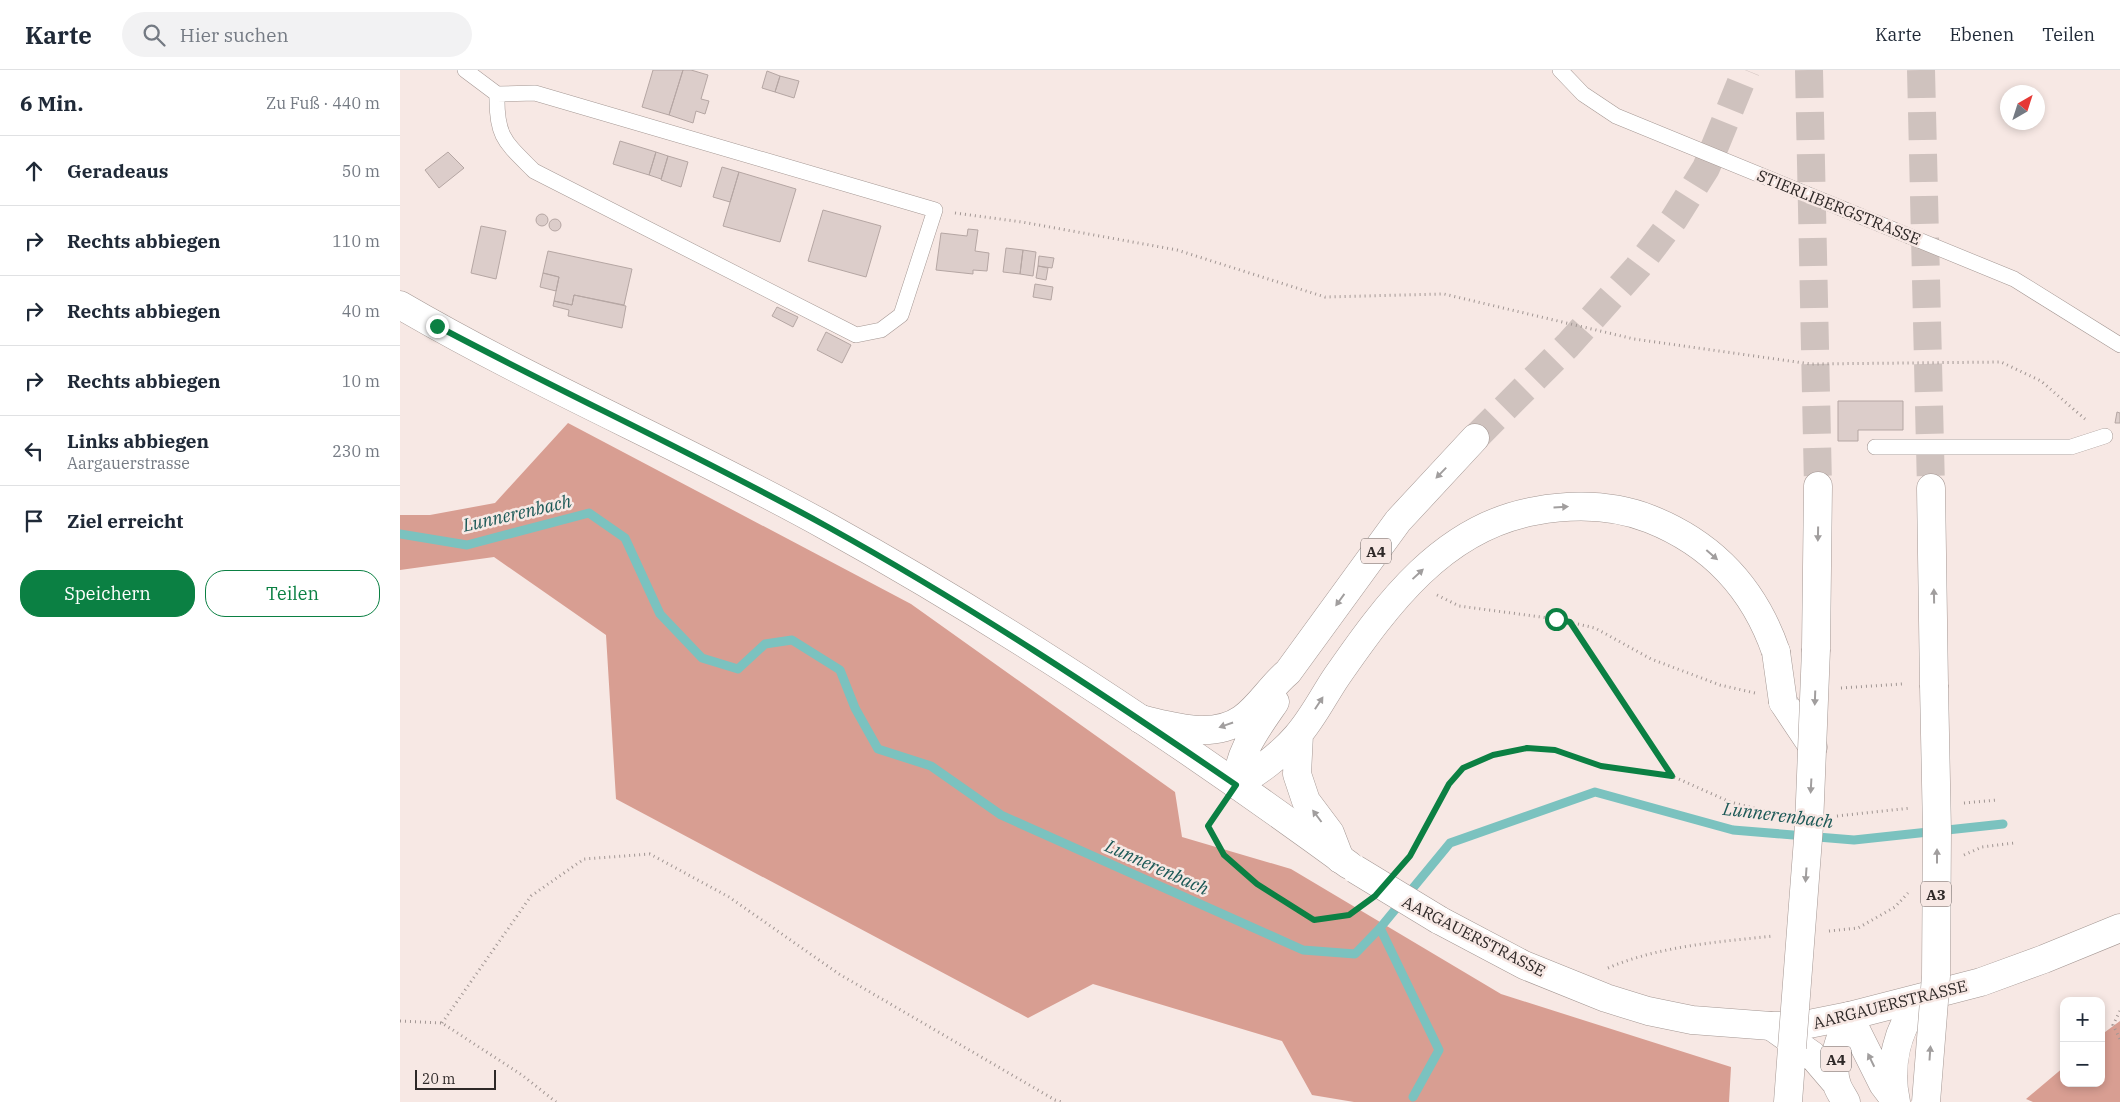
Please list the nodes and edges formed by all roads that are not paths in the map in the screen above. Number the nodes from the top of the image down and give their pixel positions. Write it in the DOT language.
graph roads {
  1 [pos="465,70"];
  2 [pos="1560,70"];
  3 [pos="497,94"];
  4 [pos="400,305"];
  5 [pos="2120,345"];
  6 [pos="2104,436"];
  7 [pos="1475,438"];
  8 [pos="1875,447"];
  9 [pos="1818,486"];
  10 [pos="1931,488"];
  11 [pos="1288,672"];
  12 [pos="1140,719"];
  13 [pos="1298,734"];
  14 [pos="1813,747"];
  15 [pos="1236,785"];
  16 [pos="1348,864"];
  17 [pos="2120,928"];
  18 [pos="1920,999"];
  19 [pos="1849,1016"];
  20 [pos="1771,1026"];
  21 [pos="1791,1062"];
  22 [pos="1841,1093"];
  23 [pos="1788,1102"];
  24 [pos="1803,1102"];
  25 [pos="1896,1102"];
  26 [pos="1926,1102"];
  1 -- 3 [label="lane"];
  2 -- 5 [label="lane, STIERLIBERGSTRASSE"];
  3 -- 3 [label="lane"];
  4 -- 12 [label="main road, AARGAUERSTRASSE"];
  6 -- 8 [label="lane"];
  7 -- 11 [label="main road, A4, one-way"];
  9 -- 14 [label="main road, one-way, bridge"];
  26 -- 10 [label="main road, A3, one-way, bridge"];
  11 -- 12 [label="main road, A4, one-way"];
  11 -- 15 [label="main road, A4"];
  12 -- 15 [label="main road, AARGAUERSTRASSE"];
  13 -- 14 [label="main road, one-way, bridge"];
  13 -- 15 [label="main road"];
  16 -- 13 [label="main road, one-way"];
  14 -- 21 [label="main road, one-way, bridge"];
  15 -- 16 [label="main road, AARGAUERSTRASSE"];
  16 -- 20 [label="main road, AARGAUERSTRASSE, bridge"];
  17 -- 18 [label="main road, AARGAUERSTRASSE"];
  18 -- 19 [label="main road, AARGAUERSTRASSE"];
  18 -- 25 [label="main road"];
  19 -- 20 [label="main road, AARGAUERSTRASSE"];
  19 -- 22 [label="main road, A4"];
  25 -- 19 [label="main road, one-way"];
  20 -- 22 [label="main road, A4"];
  21 -- 23 [label="main road"];
  21 -- 24 [label="lane"];
}
